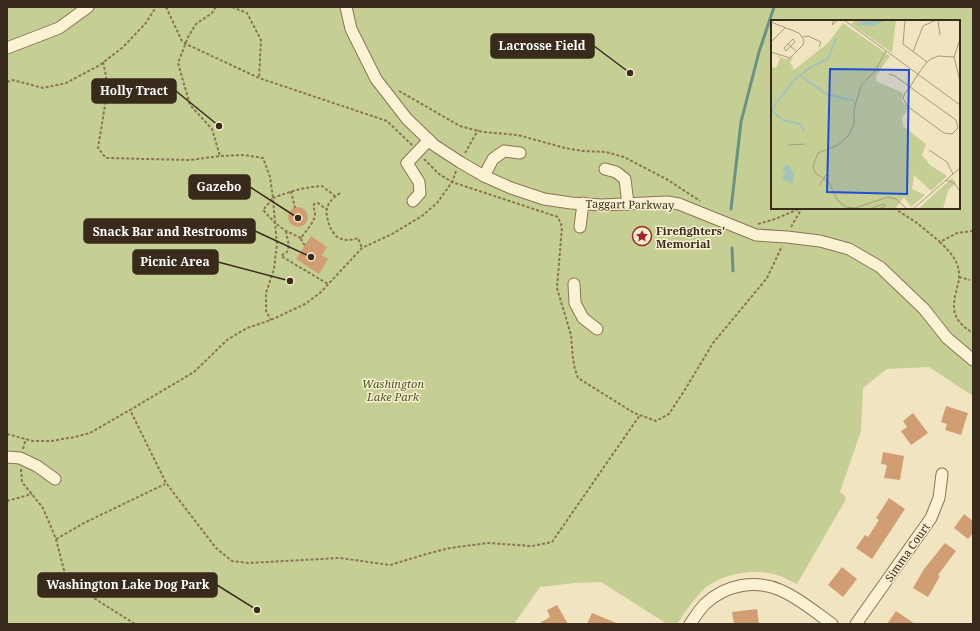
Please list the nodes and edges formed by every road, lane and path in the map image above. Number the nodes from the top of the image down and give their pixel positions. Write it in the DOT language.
graph roads {
  1 [pos="88,7"];
  2 [pos="156,7"];
  3 [pos="166,7"];
  4 [pos="216,7"];
  5 [pos="232,7"];
  6 [pos="346,7"];
  7 [pos="186,44"];
  8 [pos="7,48"];
  9 [pos="103,62"];
  10 [pos="259,78"];
  11 [pos="7,82"];
  12 [pos="396,90"];
  13 [pos="429,140"];
  14 [pos="417,152"];
  15 [pos="520,153"];
  16 [pos="220,156"];
  17 [pos="605,169"];
  18 [pos="484,176"];
  19 [pos="452,182"];
  20 [pos="291,191"];
  21 [pos="340,193"];
  22 [pos="335,196"];
  23 [pos="272,198"];
  24 [pos="413,201"];
  25 [pos="703,202"];
  26 [pos="583,204"];
  27 [pos="628,204"];
  28 [pos="295,208"];
  29 [pos="326,209"];
  30 [pos="800,209"];
  31 [pos="801,209"];
  32 [pos="896,209"];
  33 [pos="275,223"];
  34 [pos="755,224"];
  35 [pos="580,227"];
  36 [pos="790,230"];
  37 [pos="286,231"];
  38 [pos="973,231"];
  39 [pos="301,238"];
  40 [pos="940,242"];
  41 [pos="784,243"];
  42 [pos="305,245"];
  43 [pos="362,248"];
  44 [pos="276,253"];
  45 [pos="281,256"];
  46 [pos="959,277"];
  47 [pos="970,280"];
  48 [pos="328,284"];
  49 [pos="574,284"];
  50 [pos="271,320"];
  51 [pos="597,329"];
  52 [pos="973,333"];
  53 [pos="973,360"];
  54 [pos="130,410"];
  55 [pos="640,415"];
  56 [pos="7,434"];
  57 [pos="26,439"];
  58 [pos="7,457"];
  59 [pos="20,458"];
  60 [pos="942,474"];
  61 [pos="55,478"];
  62 [pos="166,483"];
  63 [pos="32,494"];
  64 [pos="7,502"];
  65 [pos="56,539"];
  66 [pos="135,624"];
  67 [pos="690,624"];
  68 [pos="832,624"];
  69 [pos="856,624"];
  1 -- 8 [label="street"];
  2 -- 9 [label="path"];
  3 -- 7 [label="path"];
  4 -- 7 [label="path"];
  5 -- 10 [label="path"];
  6 -- 13 [label="street, Taggart Parkway"];
  7 -- 10 [label="path"];
  7 -- 16 [label="path"];
  9 -- 11 [label="path"];
  9 -- 16 [label="path"];
  10 -- 14 [label="path"];
  12 -- 25 [label="path"];
  13 -- 14 [label="street"];
  13 -- 18 [label="street, Taggart Parkway"];
  14 -- 19 [label="path"];
  14 -- 24 [label="street"];
  15 -- 18 [label="street"];
  16 -- 23 [label="path"];
  17 -- 27 [label="street"];
  18 -- 26 [label="street, Taggart Parkway"];
  19 -- 43 [label="path"];
  19 -- 55 [label="path"];
  20 -- 22 [label="path"];
  20 -- 23 [label="path"];
  20 -- 28 [label="path"];
  21 -- 22 [label="path"];
  22 -- 29 [label="path"];
  23 -- 33 [label="path"];
  23 -- 33 [label="path"];
  26 -- 27 [label="street, Taggart Parkway"];
  26 -- 35 [label="street"];
  27 -- 53 [label="street, Taggart Parkway"];
  29 -- 39 [label="path"];
  29 -- 43 [label="path"];
  30 -- 34 [label="path"];
  31 -- 36 [label="path"];
  32 -- 40 [label="path"];
  33 -- 37 [label="path"];
  33 -- 44 [label="path"];
  37 -- 39 [label="path"];
  37 -- 45 [label="path"];
  38 -- 40 [label="path"];
  39 -- 42 [label="path"];
  40 -- 46 [label="path"];
  41 -- 55 [label="path"];
  43 -- 48 [label="path"];
  44 -- 45 [label="path"];
  44 -- 50 [label="path"];
  45 -- 48 [label="path"];
  46 -- 47 [label="path"];
  46 -- 52 [label="path"];
  48 -- 50 [label="path"];
  49 -- 51 [label="street"];
  50 -- 54 [label="path"];
  54 -- 57 [label="path"];
  54 -- 62 [label="path"];
  55 -- 62 [label="path"];
  56 -- 57 [label="path"];
  57 -- 59 [label="path"];
  58 -- 59 [label="street"];
  59 -- 61 [label="street"];
  59 -- 63 [label="path"];
  60 -- 69 [label="street, Simma Court"];
  62 -- 65 [label="path"];
  63 -- 64 [label="path"];
  63 -- 65 [label="path"];
  65 -- 66 [label="path"];
  67 -- 68 [label="street"];
}
